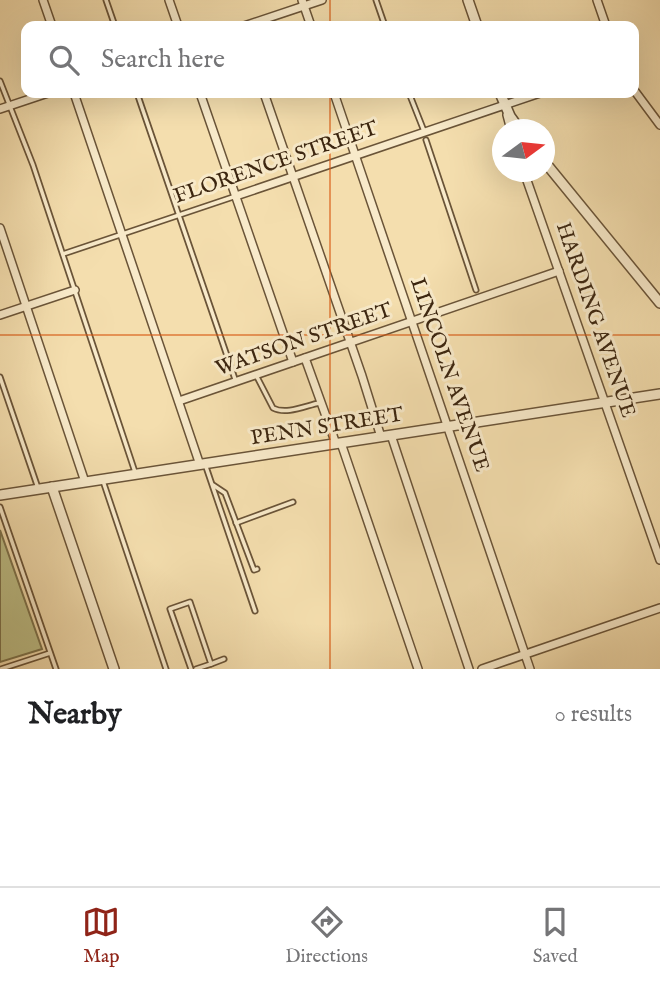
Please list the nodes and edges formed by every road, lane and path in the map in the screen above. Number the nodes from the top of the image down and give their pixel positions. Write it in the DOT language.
graph roads {
  1 [pos="43,0"];
  2 [pos="106,0"];
  3 [pos="169,0"];
  4 [pos="322,0"];
  5 [pos="376,0"];
  6 [pos="468,0"];
  7 [pos="597,0"];
  8 [pos="303,3"];
  9 [pos="50,21"];
  10 [pos="113,21"];
  11 [pos="176,21"];
  12 [pos="257,21"];
  13 [pos="309,21"];
  14 [pos="383,21"];
  15 [pos="475,21"];
  16 [pos="604,21"];
  17 [pos="0,81"];
  18 [pos="639,97"];
  19 [pos="33,98"];
  20 [pos="76,98"];
  21 [pos="139,98"];
  22 [pos="202,98"];
  23 [pos="266,98"];
  24 [pos="336,98"];
  25 [pos="411,98"];
  26 [pos="502,98"];
  27 [pos="525,98"];
  28 [pos="504,105"];
  29 [pos="9,106"];
  30 [pos="0,109"];
  31 [pos="508,119"];
  32 [pos="513,119"];
  33 [pos="660,125"];
  34 [pos="425,136"];
  35 [pos="355,155"];
  36 [pos="555,174"];
  37 [pos="292,177"];
  38 [pos="528,182"];
  39 [pos="236,196"];
  40 [pos="178,216"];
  41 [pos="0,228"];
  42 [pos="121,235"];
  43 [pos="62,254"];
  44 [pos="559,271"];
  45 [pos="75,290"];
  46 [pos="476,290"];
  47 [pos="660,303"];
  48 [pos="26,307"];
  49 [pos="0,316"];
  50 [pos="412,321"];
  51 [pos="349,342"];
  52 [pos="305,358"];
  53 [pos="293,362"];
  54 [pos="256,375"];
  55 [pos="0,377"];
  56 [pos="236,382"];
  57 [pos="660,394"];
  58 [pos="179,401"];
  59 [pos="321,402"];
  60 [pos="605,402"];
  61 [pos="447,426"];
  62 [pos="386,436"];
  63 [pos="338,444"];
  64 [pos="202,464"];
  65 [pos="136,474"];
  66 [pos="102,479"];
  67 [pos="85,482"];
  68 [pos="211,484"];
  69 [pos="52,487"];
  70 [pos="38,489"];
  71 [pos="0,495"];
  72 [pos="293,502"];
  73 [pos="0,507"];
  74 [pos="236,523"];
  75 [pos="660,560"];
  76 [pos="257,569"];
  77 [pos="660,608"];
  78 [pos="254,611"];
  79 [pos="50,653"];
  80 [pos="525,654"];
  81 [pos="224,659"];
  82 [pos="211,664"];
  83 [pos="1,669"];
  84 [pos="56,669"];
  85 [pos="114,669"];
  86 [pos="166,669"];
  87 [pos="191,669"];
  88 [pos="196,669"];
  89 [pos="418,669"];
  90 [pos="469,669"];
  91 [pos="482,669"];
  92 [pos="530,669"];
  1 -- 9 [label="street"];
  2 -- 10 [label="lane"];
  3 -- 11 [label="street"];
  4 -- 8 [label="street"];
  5 -- 14 [label="lane"];
  6 -- 15 [label="street"];
  7 -- 16 [label="street"];
  8 -- 12 [label="street"];
  8 -- 13 [label="street"];
  17 -- 29 [label="lane"];
  18 -- 33 [label="street"];
  19 -- 29 [label="street"];
  20 -- 42 [label="street"];
  21 -- 40 [label="lane"];
  22 -- 39 [label="street"];
  23 -- 37 [label="street"];
  24 -- 35 [label="street, LINCOLN AVENUE"];
  25 -- 34 [label="lane"];
  26 -- 28 [label="street"];
  27 -- 28 [label="street, FLORENCE STREET"];
  28 -- 31 [label="street"];
  28 -- 32 [label="street"];
  28 -- 34 [label="street, FLORENCE STREET"];
  29 -- 30 [label="street"];
  29 -- 43 [label="lane"];
  34 -- 35 [label="street, FLORENCE STREET"];
  34 -- 46 [label="lane"];
  35 -- 37 [label="street, FLORENCE STREET"];
  35 -- 50 [label="street, LINCOLN AVENUE"];
  36 -- 47 [label="street"];
  37 -- 39 [label="street, FLORENCE STREET"];
  37 -- 51 [label="street"];
  38 -- 44 [label="street, HARDING AVENUE"];
  39 -- 40 [label="lane, FLORENCE STREET"];
  39 -- 53 [label="street"];
  40 -- 42 [label="lane, FLORENCE STREET"];
  40 -- 56 [label="lane"];
  41 -- 48 [label="street"];
  42 -- 43 [label="lane, FLORENCE STREET"];
  42 -- 58 [label="street"];
  43 -- 45 [label="lane"];
  44 -- 50 [label="street, WATSON STREET"];
  44 -- 60 [label="street, HARDING AVENUE"];
  45 -- 48 [label="street"];
  45 -- 65 [label="lane"];
  48 -- 49 [label="street"];
  48 -- 67 [label="street"];
  50 -- 51 [label="street, WATSON STREET"];
  50 -- 61 [label="street, LINCOLN AVENUE"];
  51 -- 52 [label="street, WATSON STREET"];
  51 -- 62 [label="street"];
  52 -- 53 [label="street, WATSON STREET"];
  52 -- 59 [label="street"];
  53 -- 54 [label="street, WATSON STREET"];
  54 -- 56 [label="street, WATSON STREET"];
  54 -- 59 [label="lane"];
  55 -- 70 [label="lane"];
  56 -- 58 [label="street, WATSON STREET"];
  57 -- 60 [label="street, PENN STREET"];
  58 -- 64 [label="street"];
  59 -- 63 [label="street"];
  60 -- 61 [label="street, PENN STREET"];
  60 -- 75 [label="street, HARDING AVENUE"];
  61 -- 62 [label="street, PENN STREET"];
  61 -- 80 [label="street, LINCOLN AVENUE"];
  62 -- 63 [label="street, PENN STREET"];
  62 -- 90 [label="street"];
  63 -- 64 [label="street, PENN STREET"];
  63 -- 89 [label="street"];
  64 -- 65 [label="street, PENN STREET"];
  64 -- 68 [label="lane"];
  65 -- 66 [label="street, PENN STREET"];
  66 -- 67 [label="street, PENN STREET"];
  66 -- 86 [label="lane"];
  67 -- 69 [label="street, PENN STREET"];
  68 -- 74 [label="lane"];
  68 -- 78 [label="lane"];
  69 -- 70 [label="street, PENN STREET"];
  69 -- 85 [label="street"];
  70 -- 71 [label="street, PENN STREET"];
  72 -- 74 [label="lane"];
  73 -- 79 [label="lane"];
  74 -- 76 [label="lane"];
  77 -- 80 [label="street"];
  79 -- 83 [label="lane"];
  79 -- 84 [label="lane"];
  80 -- 91 [label="street"];
  80 -- 92 [label="street, LINCOLN AVENUE"];
  81 -- 82 [label="lane"];
  82 -- 87 [label="lane"];
  82 -- 88 [label="lane"];
}
